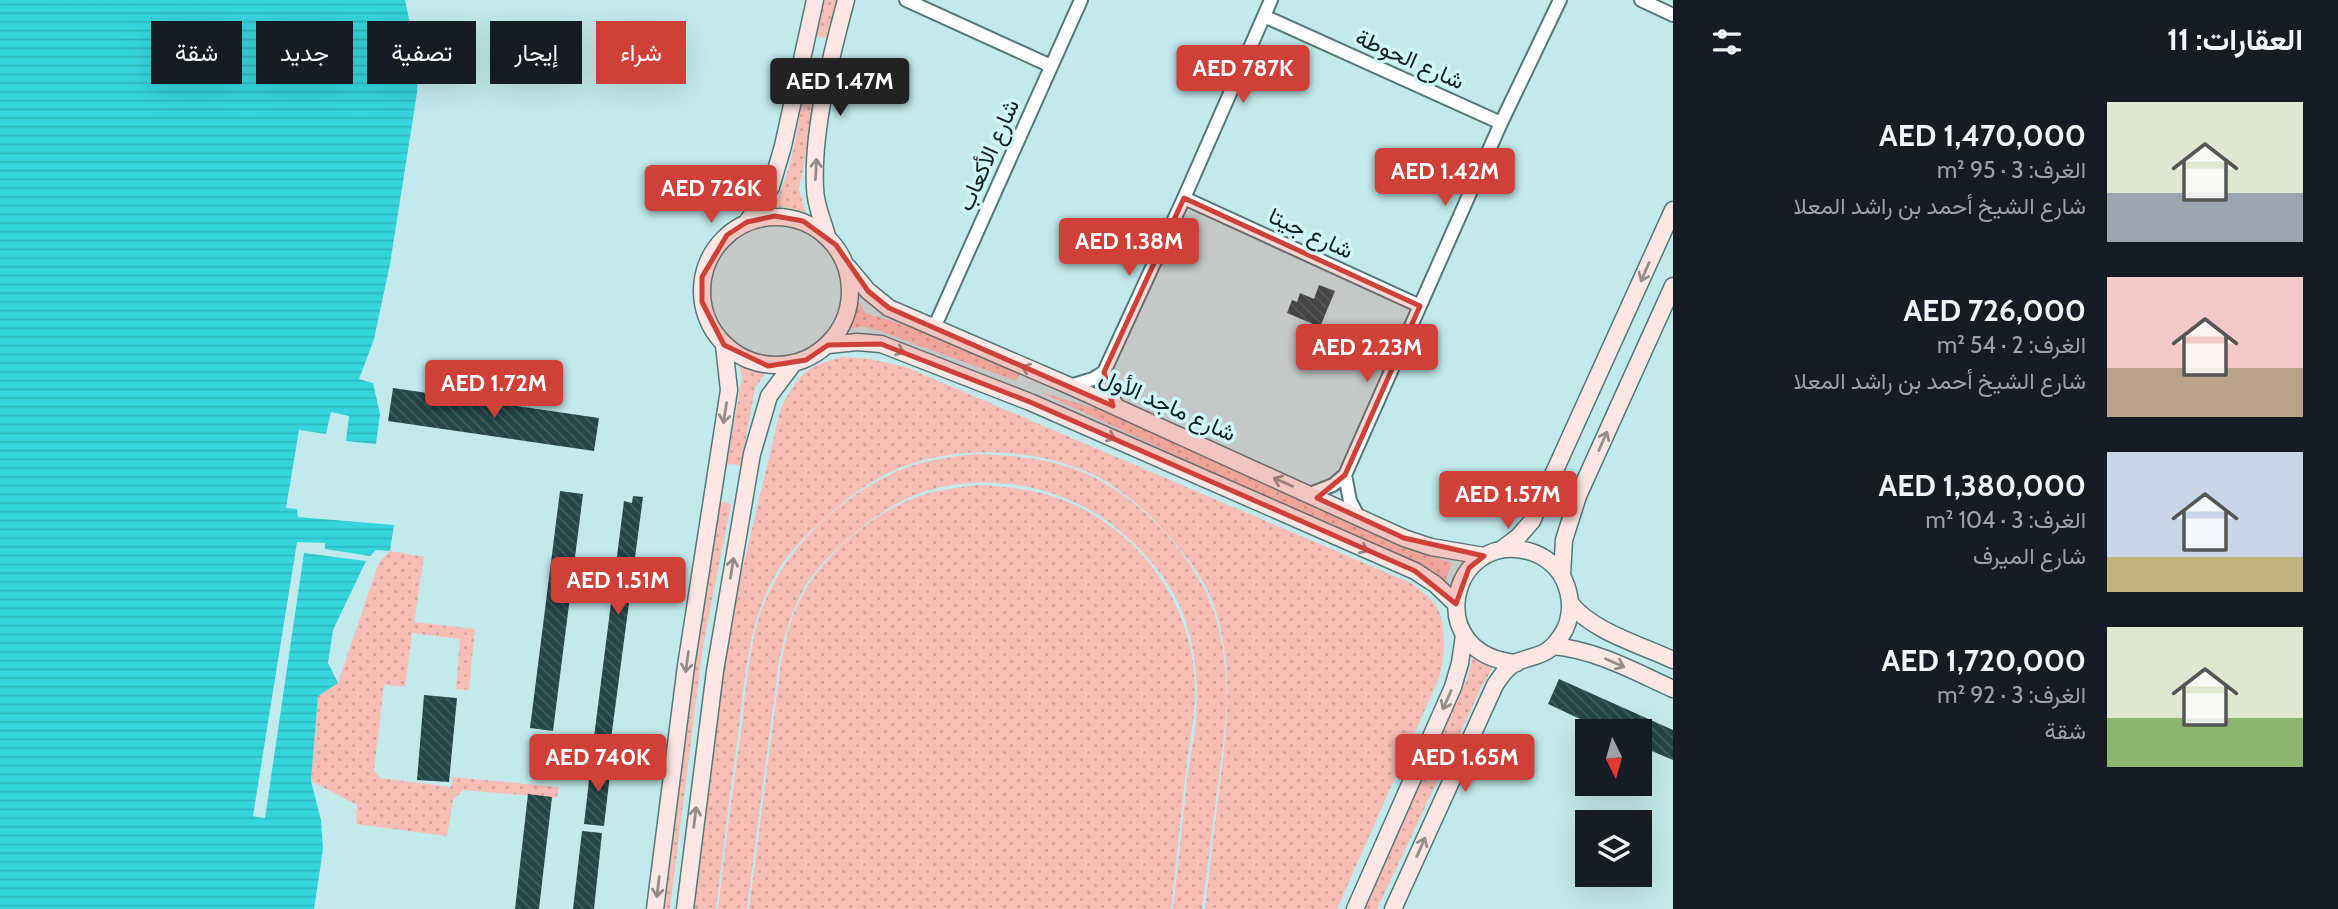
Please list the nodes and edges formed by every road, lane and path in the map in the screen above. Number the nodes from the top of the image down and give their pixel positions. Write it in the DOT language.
graph roads {
  1 [pos="815,0"];
  2 [pos="846,0"];
  3 [pos="906,0"];
  4 [pos="1081,0"];
  5 [pos="1271,0"];
  6 [pos="1560,0"];
  7 [pos="1641,0"];
  8 [pos="1673,15"];
  9 [pos="1264,16"];
  10 [pos="1051,66"];
  11 [pos="1501,123"];
  12 [pos="1184,198"];
  13 [pos="1673,210"];
  14 [pos="747,222"];
  15 [pos="827,236"];
  16 [pos="848,267"];
  17 [pos="1673,285"];
  18 [pos="1420,306"];
  19 [pos="934,328"];
  20 [pos="724,345"];
  21 [pos="828,345"];
  22 [pos="793,364"];
  23 [pos="1104,372"];
  24 [pos="1070,386"];
  25 [pos="1117,407"];
  26 [pos="1345,475"];
  27 [pos="1310,494"];
  28 [pos="1358,516"];
  29 [pos="1501,549"];
  30 [pos="1484,556"];
  31 [pos="1562,575"];
  32 [pos="1456,604"];
  33 [pos="1570,604"];
  34 [pos="1464,635"];
  35 [pos="1553,646"];
  36 [pos="1673,659"];
  37 [pos="1517,663"];
  38 [pos="1673,689"];
  39 [pos="655,909"];
  40 [pos="685,909"];
  41 [pos="1355,909"];
  42 [pos="1393,909"];
  1 -- 14 [label="street"];
  15 -- 2 [label="street, one-way"];
  3 -- 10 [label="street"];
  4 -- 10 [label="street, شارع الأكعاب"];
  5 -- 9 [label="street"];
  6 -- 11 [label="street"];
  7 -- 8 [label="street"];
  9 -- 11 [label="street, شارع الحوطة"];
  9 -- 12 [label="street"];
  10 -- 19 [label="street, شارع الأكعاب"];
  11 -- 18 [label="street"];
  12 -- 18 [label="street, شارع جيتا"];
  12 -- 23 [label="street"];
  13 -- 29 [label="street, one-way"];
  14 -- 15 [label="street"];
  14 -- 20 [label="street"];
  15 -- 16 [label="street"];
  16 -- 19 [label="street, شارع ماجد الأول"];
  16 -- 21 [label="street"];
  31 -- 17 [label="street, one-way"];
  18 -- 26 [label="street"];
  24 -- 19 [label="street, شارع ماجد الأول, one-way"];
  20 -- 22 [label="street"];
  20 -- 39 [label="street, one-way"];
  21 -- 22 [label="street"];
  21 -- 32 [label="street, one-way"];
  40 -- 22 [label="street, one-way"];
  23 -- 24 [label="street"];
  23 -- 25 [label="street"];
  24 -- 25 [label="street, شارع ماجد الأول"];
  27 -- 25 [label="street, شارع ماجد الأول, one-way"];
  26 -- 27 [label="street"];
  26 -- 28 [label="street"];
  27 -- 28 [label="street, شارع ماجد الأول"];
  28 -- 30 [label="street, شارع ماجد الأول"];
  29 -- 30 [label="street"];
  29 -- 31 [label="street"];
  30 -- 32 [label="street"];
  31 -- 33 [label="street"];
  32 -- 34 [label="street"];
  33 -- 35 [label="street"];
  33 -- 36 [label="street"];
  34 -- 37 [label="street"];
  34 -- 41 [label="street, one-way"];
  35 -- 37 [label="street"];
  35 -- 38 [label="street, one-way"];
  42 -- 37 [label="street, one-way"];
}
